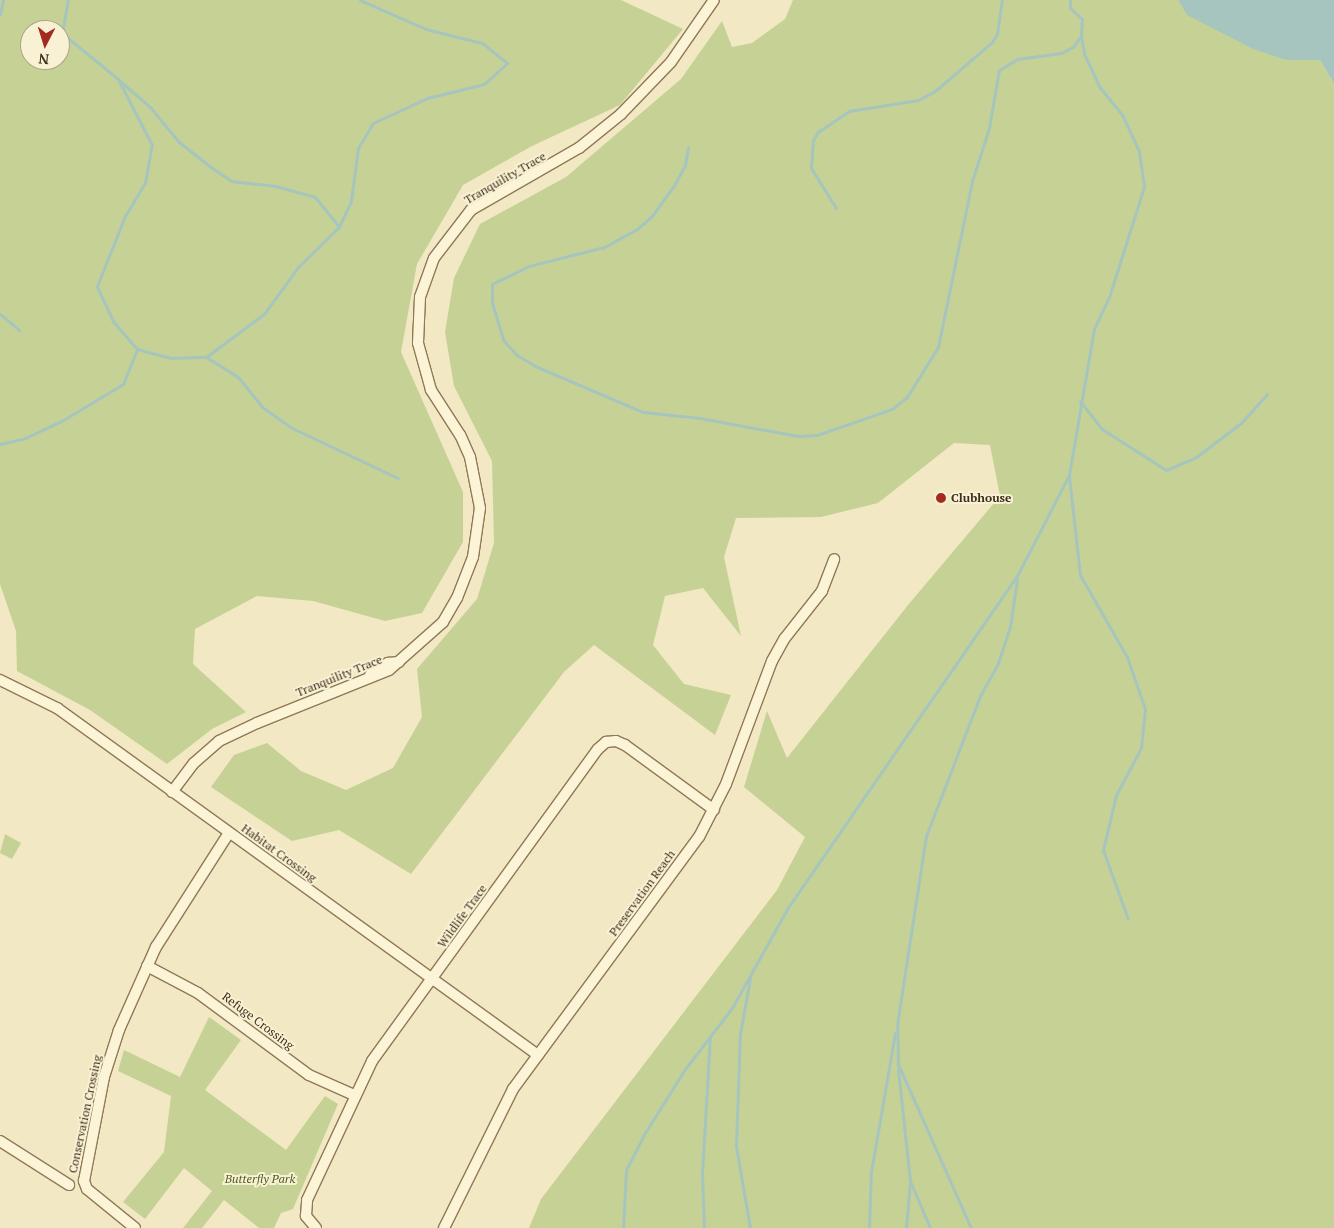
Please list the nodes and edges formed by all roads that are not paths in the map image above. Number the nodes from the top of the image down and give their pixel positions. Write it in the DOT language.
graph roads {
  1 [pos="714,0"];
  2 [pos="834,559"];
  3 [pos="0,680"];
  4 [pos="172,792"];
  5 [pos="714,810"];
  6 [pos="229,833"];
  7 [pos="147,966"];
  8 [pos="432,979"];
  9 [pos="538,1054"];
  10 [pos="354,1095"];
  11 [pos="0,1141"];
  12 [pos="69,1184"];
  13 [pos="135,1228"];
  14 [pos="316,1228"];
  15 [pos="444,1228"];
  1 -- 4 [label="street, Tranquility Trace"];
  2 -- 5 [label="street, Preservation Reach"];
  3 -- 4 [label="street, Habitat Crossing"];
  4 -- 6 [label="street, Habitat Crossing"];
  5 -- 8 [label="street, Wildlife Trace"];
  5 -- 9 [label="street, Preservation Reach"];
  6 -- 7 [label="street, Conservation Crossing"];
  6 -- 8 [label="street, Habitat Crossing"];
  7 -- 10 [label="street, Refuge Crossing"];
  7 -- 13 [label="street, Conservation Crossing"];
  8 -- 9 [label="street, Habitat Crossing"];
  8 -- 10 [label="street, Wildlife Trace"];
  9 -- 15 [label="street, Preservation Reach"];
  10 -- 14 [label="street, Wildlife Trace"];
  11 -- 12 [label="street"];
}
